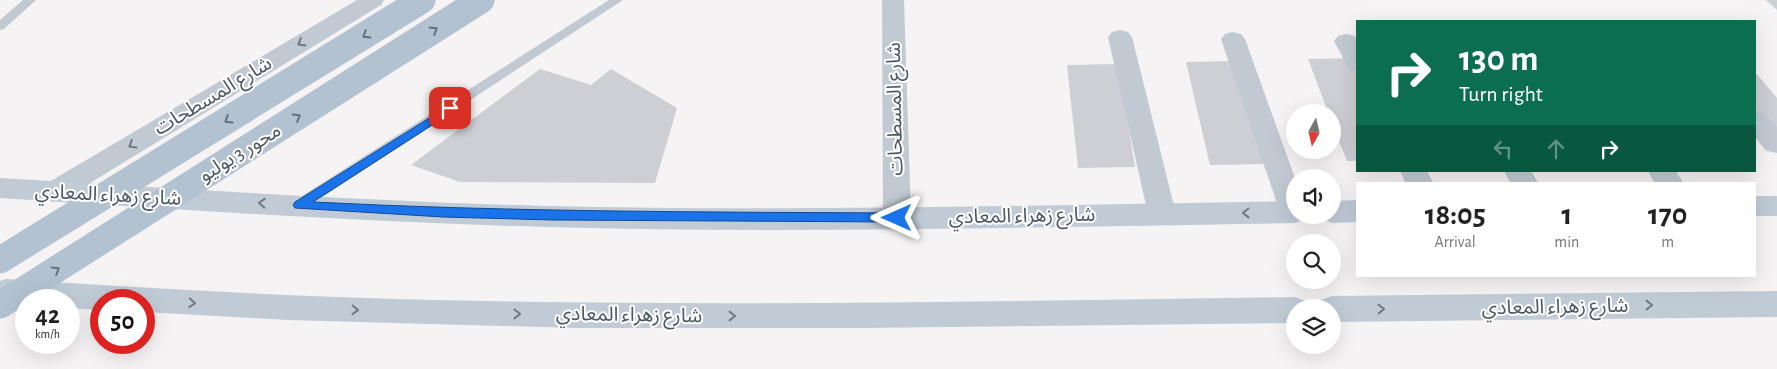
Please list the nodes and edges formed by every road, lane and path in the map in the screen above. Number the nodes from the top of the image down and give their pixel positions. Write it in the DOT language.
graph roads {
  1 [pos="30,0"];
  2 [pos="373,0"];
  3 [pos="422,0"];
  4 [pos="481,0"];
  5 [pos="617,0"];
  6 [pos="893,0"];
  7 [pos="0,26"];
  8 [pos="1120,37"];
  9 [pos="1233,39"];
  10 [pos="1346,40"];
  11 [pos="1356,59"];
  12 [pos="1756,121"];
  13 [pos="1777,144"];
  14 [pos="1286,187"];
  15 [pos="0,188"];
  16 [pos="54,192"];
  17 [pos="299,205"];
  18 [pos="1756,206"];
  19 [pos="1777,206"];
  20 [pos="1356,211"];
  21 [pos="1286,212"];
  22 [pos="1341,212"];
  23 [pos="1162,214"];
  24 [pos="897,218"];
  25 [pos="0,260"];
  26 [pos="0,291"];
  27 [pos="90,297"];
  28 [pos="155,301"];
  29 [pos="1777,304"];
  30 [pos="0,305"];
  31 [pos="1341,309"];
  32 [pos="1286,310"];
  1 -- 7 [label="lane"];
  2 -- 16 [label="street, شارع المسطحات, one-way"];
  3 -- 25 [label="main road, محور 3 يوليو, one-way, bridge"];
  30 -- 4 [label="main road, محور 3 يوليو, one-way, bridge"];
  5 -- 17 [label="lane"];
  6 -- 24 [label="street, شارع المسطحات"];
  8 -- 23 [label="street"];
  9 -- 14 [label="street"];
  10 -- 11 [label="street"];
  12 -- 13 [label="street"];
  15 -- 16 [label="main road, شارع زهراء المعادي"];
  17 -- 16 [label="main road, شارع زهراء المعادي, one-way"];
  17 -- 24 [label="main road, شارع زهراء المعادي"];
  18 -- 19 [label="main road"];
  20 -- 22 [label="main road"];
  21 -- 23 [label="main road, شارع زهراء المعادي, one-way"];
  23 -- 24 [label="main road, شارع زهراء المعادي"];
  26 -- 27 [label="main road, شارع زهراء المعادي"];
  28 -- 32 [label="main road, شارع زهراء المعادي, one-way"];
  31 -- 29 [label="main road, شارع زهراء المعادي, one-way"];
}
